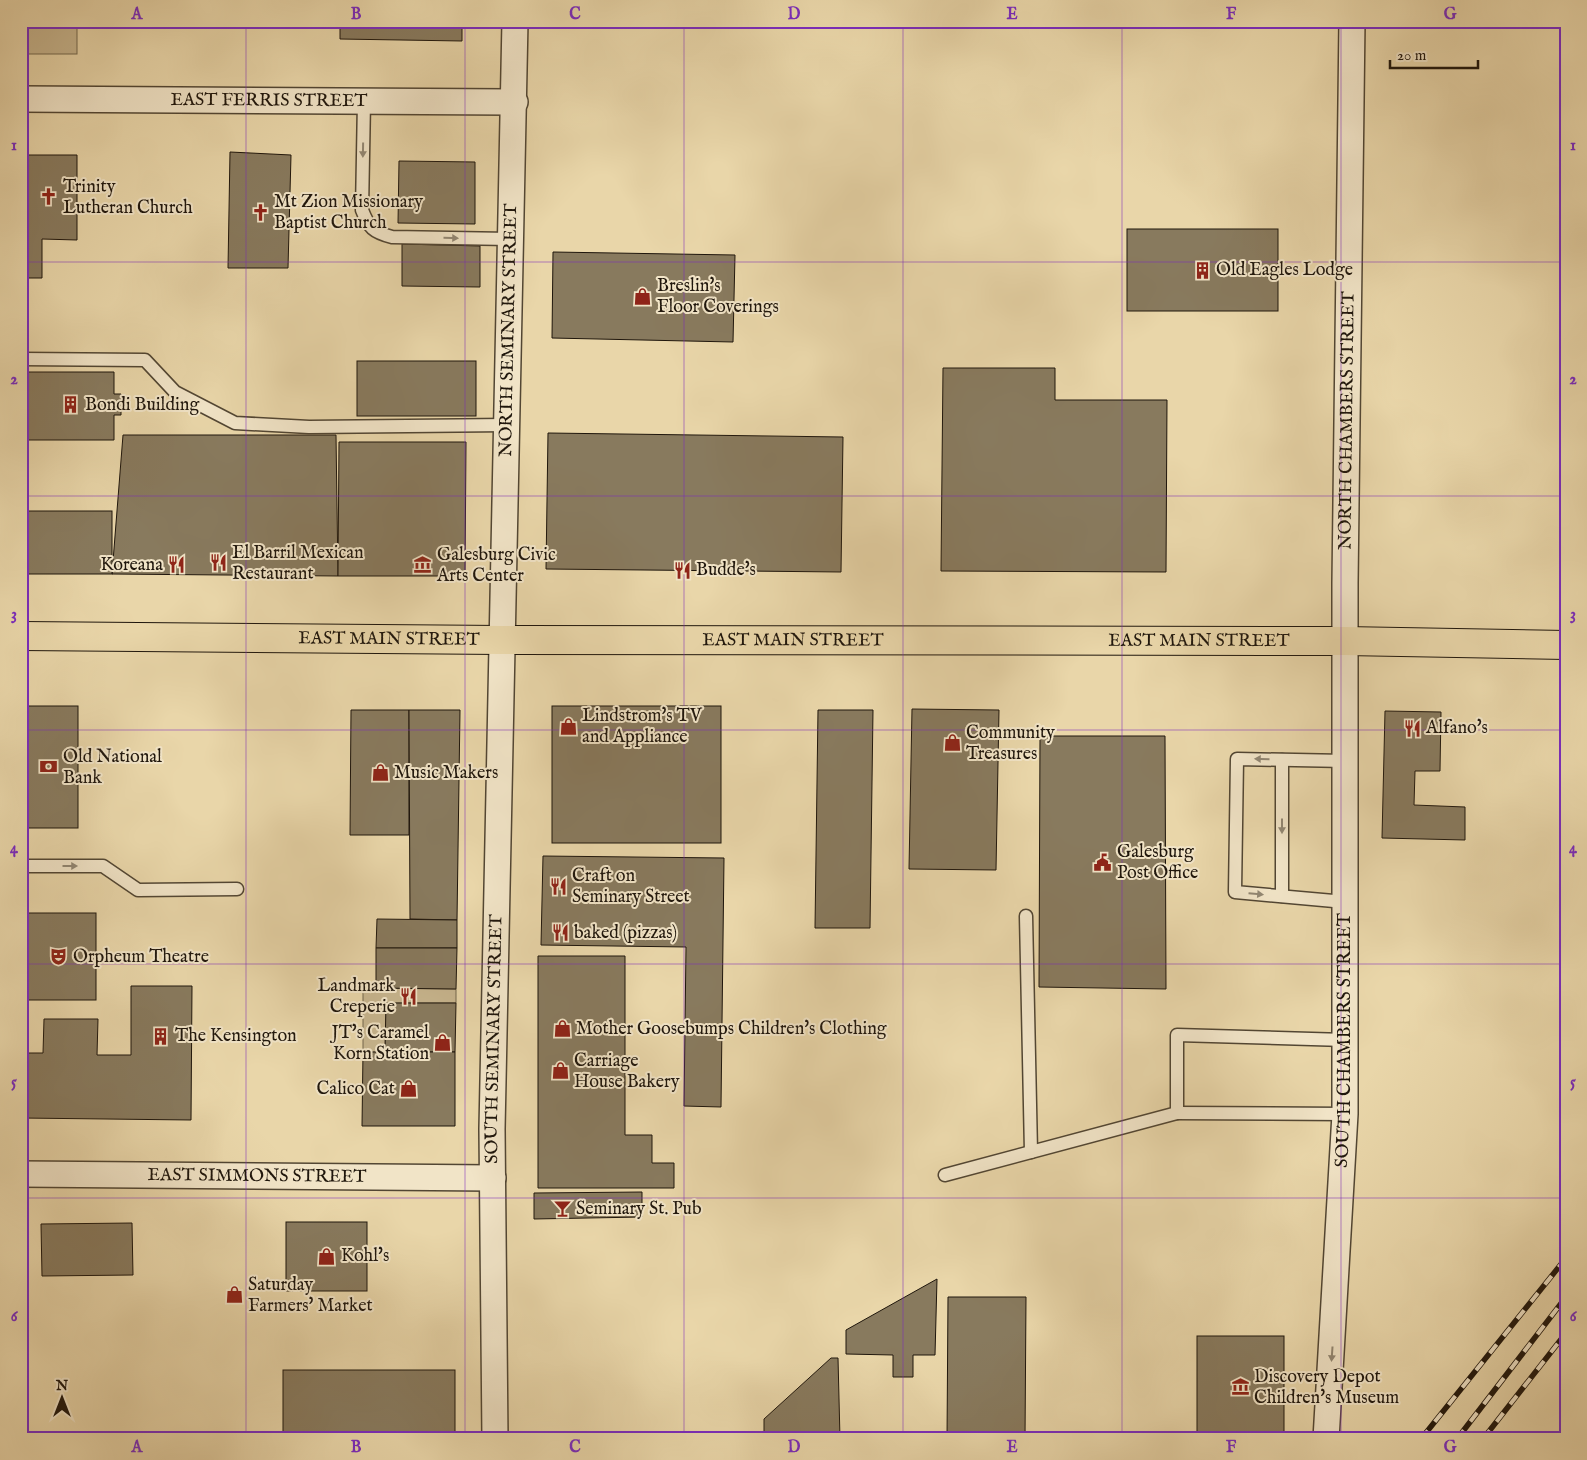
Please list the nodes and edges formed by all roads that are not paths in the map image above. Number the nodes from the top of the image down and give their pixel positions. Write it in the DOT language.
graph roads {
  1 [pos="515,21"];
  2 [pos="1352,21"];
  3 [pos="21,99"];
  4 [pos="364,101"];
  5 [pos="514,102"];
  6 [pos="511,239"];
  7 [pos="21,359"];
  8 [pos="507,425"];
  9 [pos="21,636"];
  10 [pos="502,640"];
  11 [pos="1345,641"];
  12 [pos="1566,645"];
  13 [pos="1282,760"];
  14 [pos="1346,761"];
  15 [pos="21,866"];
  16 [pos="237,889"];
  17 [pos="1282,896"];
  18 [pos="1345,902"];
  19 [pos="1026,916"];
  20 [pos="1345,1040"];
  21 [pos="1177,1113"];
  22 [pos="1345,1114"];
  23 [pos="1032,1152"];
  24 [pos="21,1174"];
  25 [pos="946,1175"];
  26 [pos="493,1178"];
  27 [pos="495,1439"];
  28 [pos="1326,1439"];
  1 -- 5 [label="street, NORTH SEMINARY STREET"];
  2 -- 11 [label="street, NORTH CHAMBERS STREET"];
  3 -- 4 [label="street, EAST FERRIS STREET"];
  4 -- 5 [label="street, EAST FERRIS STREET"];
  4 -- 6 [label="lane, one-way"];
  5 -- 6 [label="street, NORTH SEMINARY STREET"];
  6 -- 8 [label="street, NORTH SEMINARY STREET"];
  7 -- 8 [label="lane"];
  8 -- 10 [label="street, NORTH SEMINARY STREET"];
  9 -- 10 [label="main road, EAST MAIN STREET"];
  10 -- 11 [label="main road, EAST MAIN STREET"];
  10 -- 26 [label="street, SOUTH SEMINARY STREET"];
  11 -- 12 [label="main road, EAST MAIN STREET"];
  11 -- 14 [label="street, SOUTH CHAMBERS STREET"];
  13 -- 14 [label="lane"];
  13 -- 17 [label="lane, one-way"];
  13 -- 17 [label="lane, one-way"];
  14 -- 18 [label="street, SOUTH CHAMBERS STREET"];
  15 -- 16 [label="lane, one-way"];
  17 -- 18 [label="lane"];
  18 -- 20 [label="street, SOUTH CHAMBERS STREET"];
  19 -- 23 [label="lane"];
  20 -- 21 [label="lane"];
  20 -- 22 [label="street, SOUTH CHAMBERS STREET"];
  21 -- 22 [label="lane"];
  21 -- 23 [label="lane"];
  22 -- 28 [label="street, SOUTH CHAMBERS STREET, one-way"];
  23 -- 25 [label="lane"];
  24 -- 26 [label="street, EAST SIMMONS STREET"];
  26 -- 27 [label="street, SOUTH SEMINARY STREET"];
}
